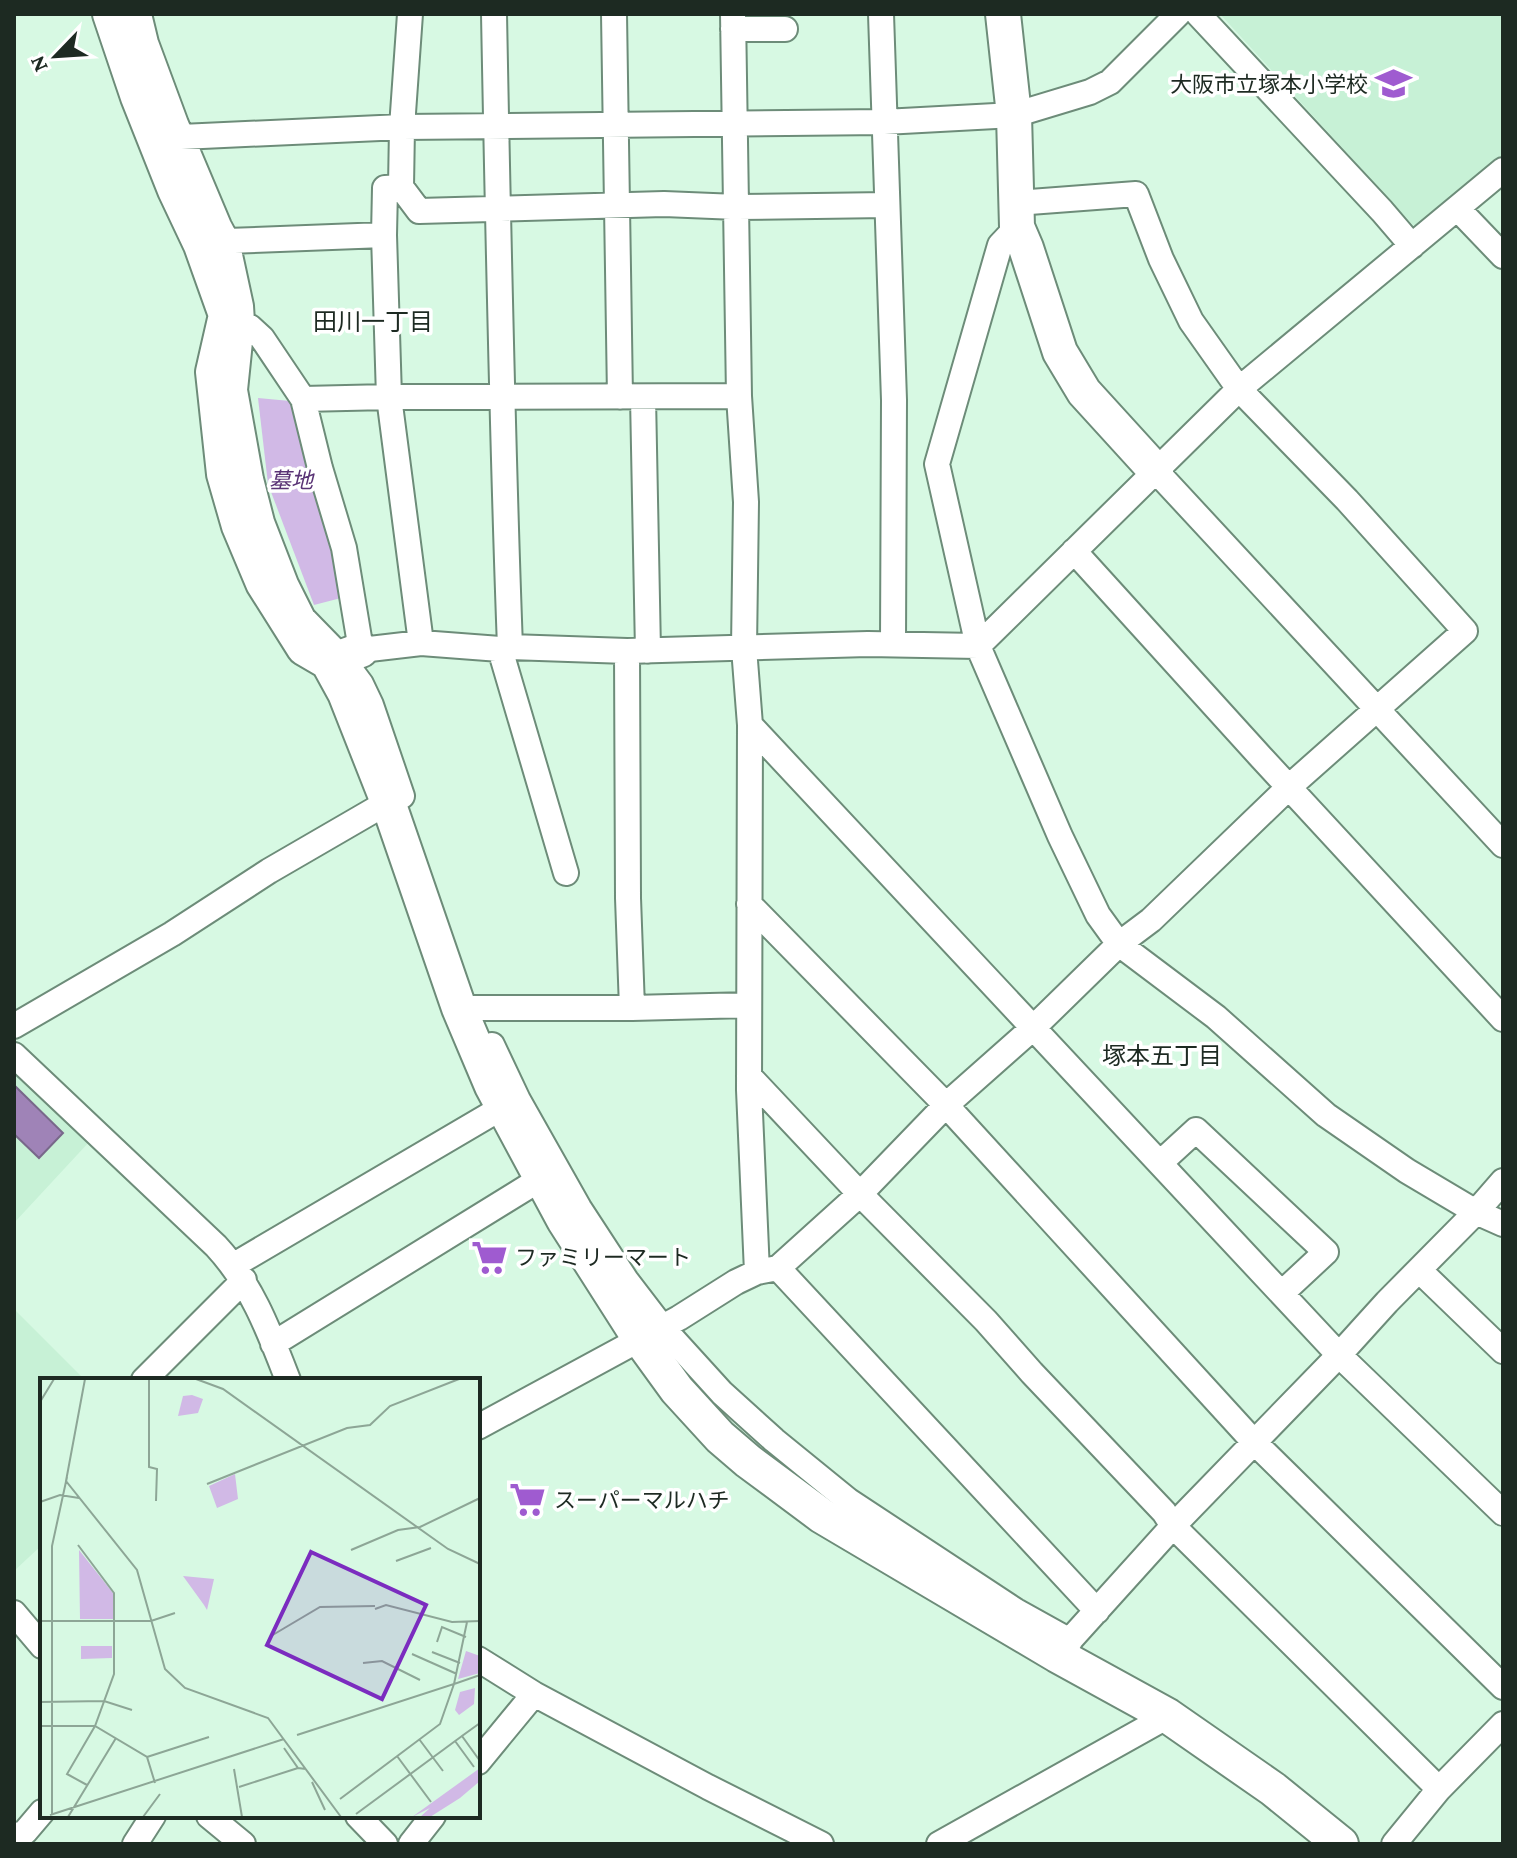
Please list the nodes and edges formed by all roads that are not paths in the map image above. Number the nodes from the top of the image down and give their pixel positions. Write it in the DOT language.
graph roads {
  1 [pos="110,14"];
  2 [pos="139,14"];
  3 [pos="410,14"];
  4 [pos="494,14"];
  5 [pos="614,14"];
  6 [pos="881,14"];
  7 [pos="1003,14"];
  8 [pos="1178,14"];
  9 [pos="1198,14"];
  10 [pos="733,22"];
  11 [pos="785,29"];
  12 [pos="1014,115"];
  13 [pos="735,122"];
  14 [pos="884,122"];
  15 [pos="615,126"];
  16 [pos="402,127"];
  17 [pos="496,127"];
  18 [pos="181,137"];
  19 [pos="1503,170"];
  20 [pos="401,187"];
  21 [pos="616,205"];
  22 [pos="887,205"];
  23 [pos="737,207"];
  24 [pos="499,209"];
  25 [pos="1458,209"];
  26 [pos="1016,215"];
  27 [pos="384,235"];
  28 [pos="227,241"];
  29 [pos="1412,246"];
  30 [pos="1503,256"];
  31 [pos="234,318"];
  32 [pos="1239,389"];
  33 [pos="739,396"];
  34 [pos="389,397"];
  35 [pos="632,397"];
  36 [pos="501,398"];
  37 [pos="303,399"];
  38 [pos="1156,471"];
  39 [pos="1074,551"];
  40 [pos="421,643"];
  41 [pos="893,644"];
  42 [pos="978,646"];
  43 [pos="505,648"];
  44 [pos="744,648"];
  45 [pos="638,651"];
  46 [pos="343,656"];
  47 [pos="1377,707"];
  48 [pos="750,725"];
  49 [pos="1289,787"];
  50 [pos="388,802"];
  51 [pos="1503,845"];
  52 [pos="566,873"];
  53 [pos="749,904"];
  54 [pos="1119,944"];
  55 [pos="749,1005"];
  56 [pos="467,1008"];
  57 [pos="632,1008"];
  58 [pos="1503,1019"];
  59 [pos="14,1026"];
  60 [pos="1033,1028"];
  61 [pos="14,1055"];
  62 [pos="749,1076"];
  63 [pos="946,1105"];
  64 [pos="503,1107"];
  65 [pos="1160,1163"];
  66 [pos="542,1178"];
  67 [pos="1503,1181"];
  68 [pos="860,1194"];
  69 [pos="1476,1212"];
  70 [pos="1503,1224"];
  71 [pos="768,1270"];
  72 [pos="1419,1270"];
  73 [pos="239,1272"];
  74 [pos="1282,1293"];
  75 [pos="651,1333"];
  76 [pos="273,1344"];
  77 [pos="1503,1351"];
  78 [pos="1339,1355"];
  79 [pos="146,1378"];
  80 [pos="285,1378"];
  81 [pos="480,1426"];
  82 [pos="1254,1442"];
  83 [pos="1503,1513"];
  84 [pos="1173,1526"];
  85 [pos="1097,1611"];
  86 [pos="14,1613"];
  87 [pos="40,1644"];
  88 [pos="1064,1648"];
  89 [pos="480,1660"];
  90 [pos="1503,1687"];
  91 [pos="534,1694"];
  92 [pos="1168,1716"];
  93 [pos="1503,1724"];
  94 [pos="480,1760"];
  95 [pos="1439,1789"];
  96 [pos="40,1814"];
  97 [pos="152,1818"];
  98 [pos="211,1818"];
  99 [pos="360,1818"];
  100 [pos="431,1818"];
  101 [pos="14,1837"];
  102 [pos="135,1844"];
  103 [pos="243,1844"];
  104 [pos="385,1844"];
  105 [pos="411,1844"];
  106 [pos="821,1844"];
  107 [pos="939,1844"];
  108 [pos="1341,1844"];
  109 [pos="1394,1844"];
  1 -- 31 [label="street"];
  2 -- 18 [label="street"];
  3 -- 16 [label="street"];
  4 -- 17 [label="street"];
  5 -- 15 [label="street"];
  6 -- 14 [label="street"];
  7 -- 12 [label="street"];
  8 -- 12 [label="street"];
  9 -- 29 [label="street"];
  10 -- 11 [label="street"];
  10 -- 13 [label="street"];
  12 -- 14 [label="street"];
  12 -- 26 [label="street"];
  13 -- 14 [label="street"];
  13 -- 15 [label="street"];
  13 -- 23 [label="street"];
  14 -- 22 [label="street"];
  15 -- 17 [label="street"];
  15 -- 21 [label="street"];
  16 -- 17 [label="street"];
  16 -- 18 [label="street"];
  16 -- 20 [label="street"];
  17 -- 24 [label="street"];
  18 -- 28 [label="street"];
  19 -- 25 [label="street"];
  20 -- 24 [label="street"];
  20 -- 27 [label="street"];
  21 -- 23 [label="street"];
  21 -- 24 [label="street"];
  21 -- 35 [label="street"];
  22 -- 23 [label="street"];
  22 -- 41 [label="street"];
  23 -- 33 [label="street"];
  24 -- 36 [label="street"];
  25 -- 29 [label="street"];
  25 -- 30 [label="street"];
  26 -- 32 [label="street"];
  26 -- 38 [label="street"];
  26 -- 42 [label="street"];
  27 -- 28 [label="street"];
  27 -- 34 [label="street"];
  28 -- 31 [label="street"];
  29 -- 32 [label="street"];
  31 -- 37 [label="street"];
  31 -- 46 [label="street"];
  32 -- 38 [label="street"];
  32 -- 47 [label="street"];
  33 -- 35 [label="street"];
  33 -- 44 [label="street"];
  34 -- 36 [label="street"];
  34 -- 37 [label="street"];
  34 -- 40 [label="street"];
  35 -- 36 [label="street"];
  35 -- 45 [label="street"];
  36 -- 43 [label="street"];
  37 -- 46 [label="street"];
  38 -- 39 [label="street"];
  38 -- 47 [label="street"];
  39 -- 42 [label="street"];
  39 -- 49 [label="street"];
  40 -- 43 [label="street"];
  40 -- 46 [label="street"];
  41 -- 42 [label="street"];
  41 -- 44 [label="street"];
  42 -- 54 [label="street"];
  43 -- 45 [label="street"];
  43 -- 52 [label="street"];
  44 -- 45 [label="street"];
  44 -- 48 [label="street"];
  45 -- 57 [label="street"];
  46 -- 50 [label="street"];
  46 -- 56 [label="street"];
  47 -- 49 [label="street"];
  47 -- 51 [label="street"];
  48 -- 53 [label="street"];
  48 -- 60 [label="street"];
  49 -- 54 [label="street"];
  49 -- 58 [label="street"];
  50 -- 56 [label="street"];
  50 -- 59 [label="street"];
  53 -- 55 [label="street"];
  53 -- 63 [label="street"];
  54 -- 60 [label="street"];
  54 -- 69 [label="street"];
  55 -- 57 [label="street"];
  55 -- 62 [label="street"];
  56 -- 57 [label="street"];
  56 -- 64 [label="street"];
  56 -- 75 [label="street"];
  60 -- 63 [label="street"];
  60 -- 65 [label="street"];
  61 -- 73 [label="street"];
  62 -- 68 [label="street"];
  62 -- 71 [label="street"];
  63 -- 68 [label="street"];
  63 -- 82 [label="street"];
  64 -- 66 [label="street"];
  64 -- 73 [label="street"];
  65 -- 74 [label="street"];
  65 -- 74 [label="street"];
  66 -- 75 [label="street"];
  66 -- 76 [label="street"];
  67 -- 69 [label="street"];
  68 -- 71 [label="street"];
  68 -- 84 [label="street"];
  69 -- 70 [label="street"];
  69 -- 72 [label="street"];
  71 -- 75 [label="street"];
  71 -- 85 [label="street"];
  72 -- 77 [label="street"];
  72 -- 78 [label="street"];
  73 -- 76 [label="street"];
  73 -- 79 [label="street"];
  74 -- 78 [label="street"];
  75 -- 81 [label="street"];
  75 -- 88 [label="street"];
  76 -- 80 [label="street"];
  78 -- 82 [label="street"];
  78 -- 83 [label="street"];
  82 -- 84 [label="street"];
  82 -- 90 [label="street"];
  84 -- 85 [label="street"];
  84 -- 95 [label="street"];
  85 -- 88 [label="street"];
  86 -- 87 [label="street"];
  88 -- 92 [label="street"];
  89 -- 91 [label="street"];
  91 -- 94 [label="street"];
  91 -- 106 [label="street"];
  92 -- 107 [label="street"];
  92 -- 108 [label="street"];
  93 -- 95 [label="street"];
  95 -- 109 [label="street"];
  96 -- 101 [label="street"];
  97 -- 102 [label="street"];
  98 -- 103 [label="street"];
  99 -- 104 [label="street"];
  100 -- 105 [label="street"];
}
